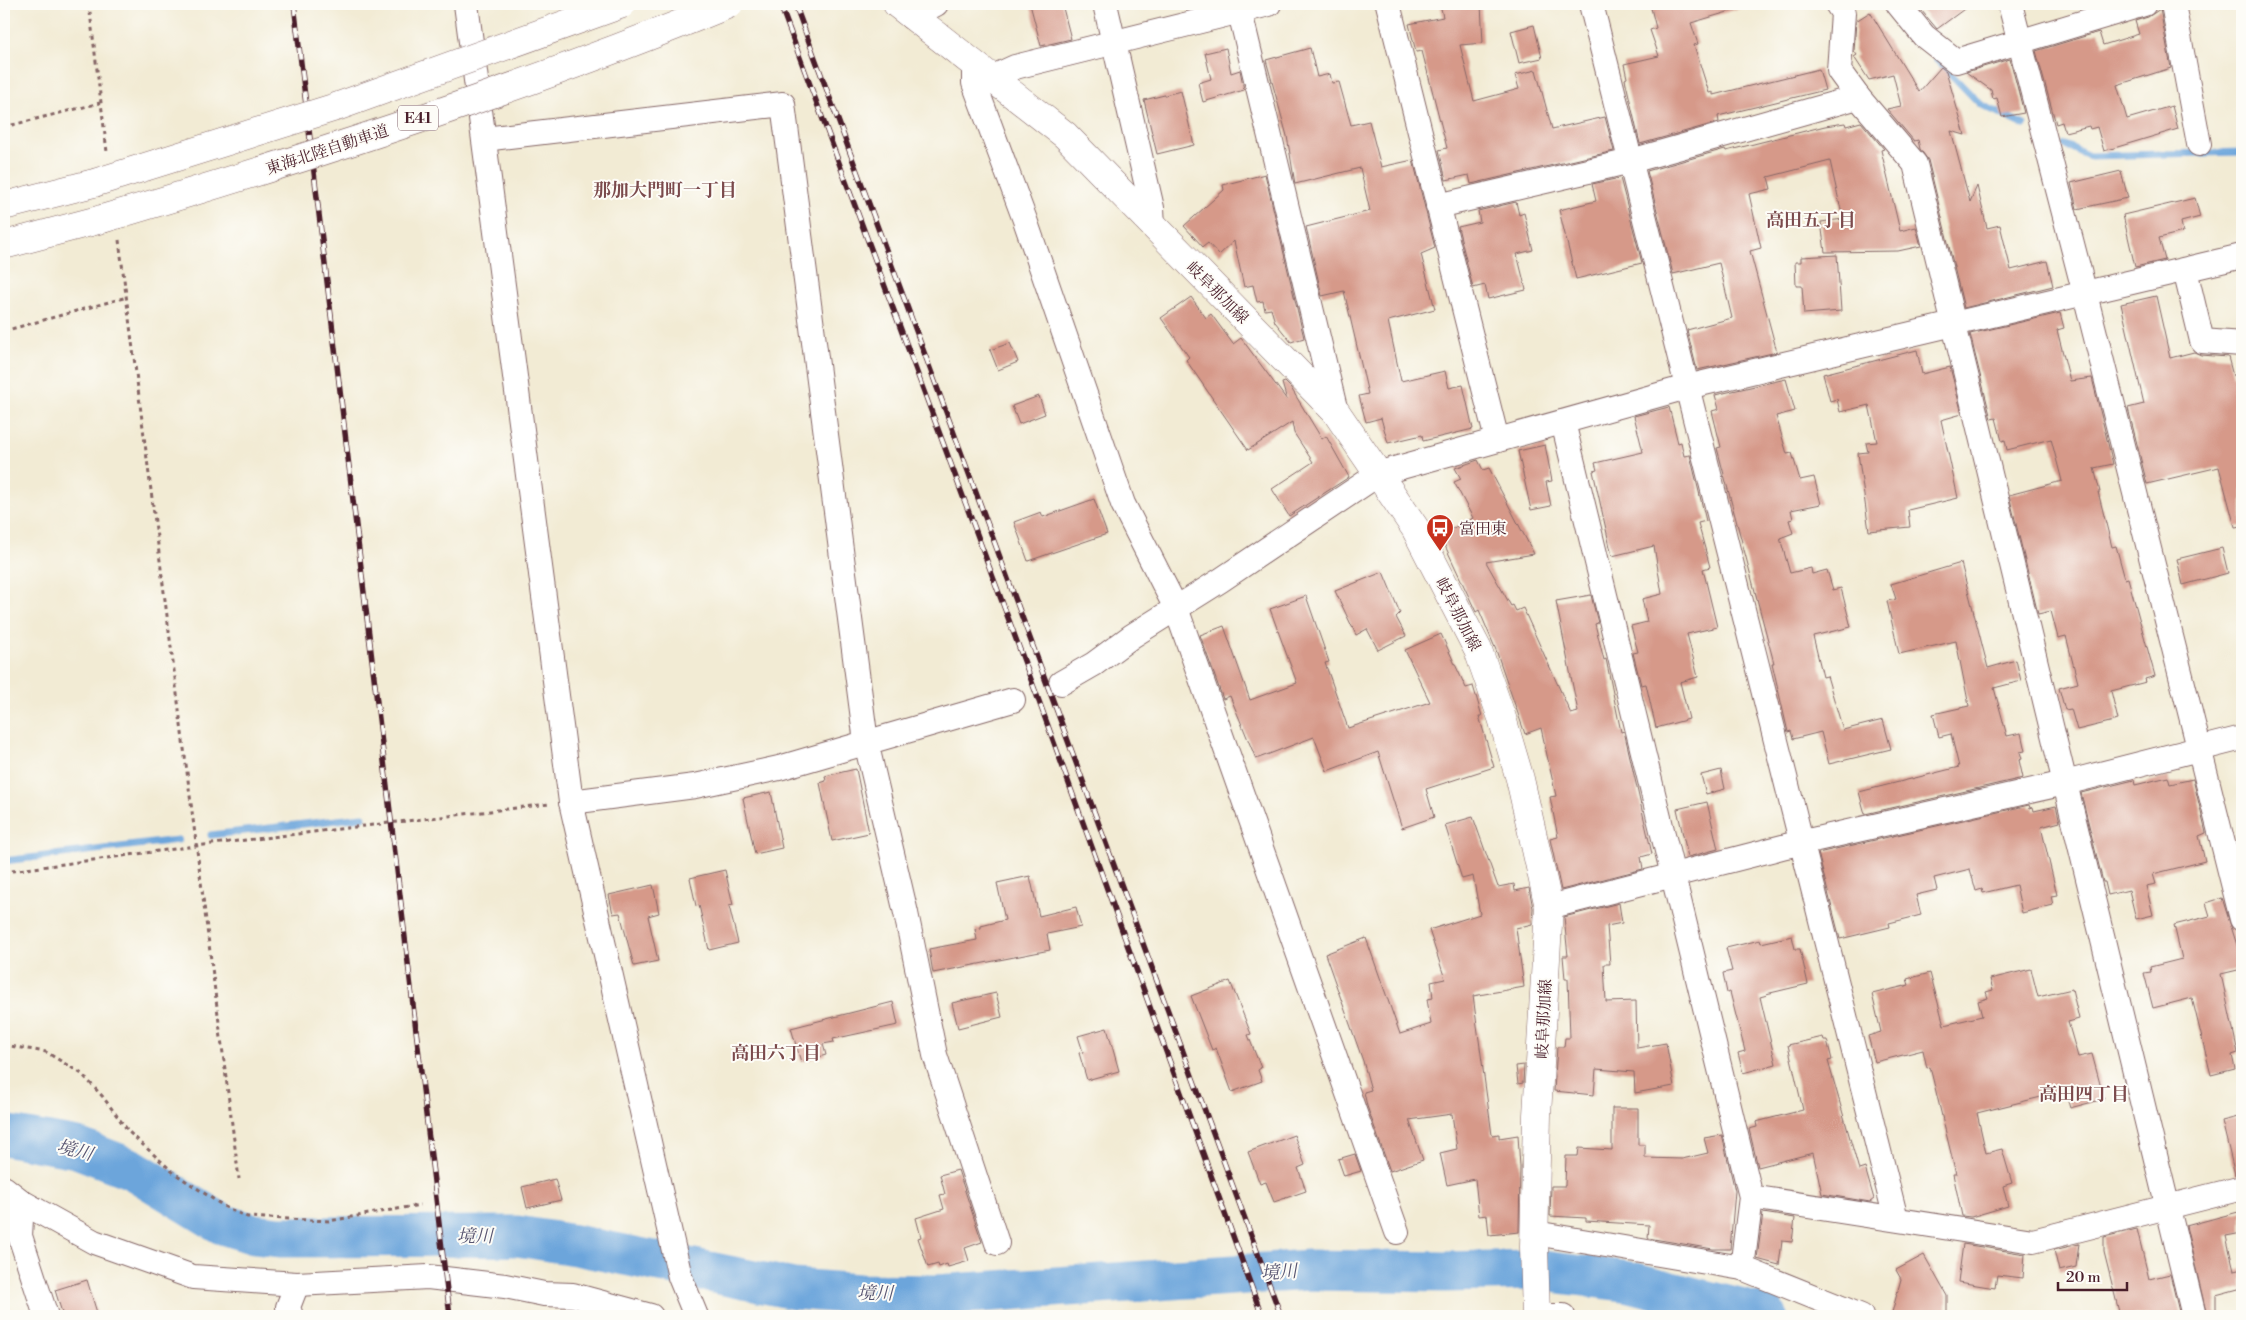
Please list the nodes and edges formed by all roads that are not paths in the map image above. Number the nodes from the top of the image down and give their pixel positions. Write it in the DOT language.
graph roads {
  1 [pos="466,4"];
  2 [pos="622,4"];
  3 [pos="729,4"];
  4 [pos="936,4"];
  5 [pos="1105,4"];
  6 [pos="1269,4"];
  7 [pos="1388,4"];
  8 [pos="1591,4"];
  9 [pos="1837,4"];
  10 [pos="1898,4"];
  11 [pos="2010,4"];
  12 [pos="2144,4"];
  13 [pos="2173,4"];
  14 [pos="1239,7"];
  15 [pos="904,10"];
  16 [pos="2020,41"];
  17 [pos="1114,42"];
  18 [pos="983,70"];
  19 [pos="1858,97"];
  20 [pos="484,139"];
  21 [pos="2199,144"];
  22 [pos="1631,161"];
  23 [pos="4,206"];
  24 [pos="1438,206"];
  25 [pos="1153,226"];
  26 [pos="4,245"];
  27 [pos="2242,256"];
  28 [pos="2185,270"];
  29 [pos="2086,294"];
  30 [pos="1953,323"];
  31 [pos="2242,344"];
  32 [pos="1687,387"];
  33 [pos="1336,412"];
  34 [pos="1563,422"];
  35 [pos="1497,440"];
  36 [pos="1380,473"];
  37 [pos="1176,608"];
  38 [pos="1060,683"];
  39 [pos="1013,700"];
  40 [pos="2242,738"];
  41 [pos="866,742"];
  42 [pos="2200,748"];
  43 [pos="2064,783"];
  44 [pos="571,802"];
  45 [pos="1802,844"];
  46 [pos="1674,875"];
  47 [pos="1549,907"];
  48 [pos="2242,919"];
  49 [pos="2242,1188"];
  50 [pos="13,1195"];
  51 [pos="1751,1197"];
  52 [pos="2168,1207"];
  53 [pos="1896,1219"];
  54 [pos="1397,1232"];
  55 [pos="1534,1240"];
  56 [pos="997,1243"];
  57 [pos="1742,1268"];
  58 [pos="297,1284"];
  59 [pos="1536,1311"];
  60 [pos="695,1313"];
  61 [pos="46,1316"];
  62 [pos="291,1316"];
  63 [pos="651,1316"];
  64 [pos="1563,1316"];
  65 [pos="1861,1316"];
  66 [pos="2194,1316"];
  1 -- 20 [label="street"];
  2 -- 23 [label="main road, E41, bridge"];
  3 -- 26 [label="main road, 東海北陸自動車道 / E41, bridge"];
  4 -- 15 [label="street"];
  5 -- 17 [label="street"];
  6 -- 14 [label="street"];
  7 -- 24 [label="street"];
  8 -- 22 [label="street"];
  9 -- 19 [label="street"];
  10 -- 16 [label="street"];
  11 -- 16 [label="street"];
  12 -- 16 [label="street"];
  13 -- 21 [label="street"];
  14 -- 17 [label="street"];
  14 -- 33 [label="street"];
  15 -- 18 [label="main road, 岐阜那加線"];
  16 -- 29 [label="street"];
  17 -- 18 [label="street"];
  17 -- 25 [label="street"];
  18 -- 25 [label="main road, 岐阜那加線"];
  18 -- 37 [label="street"];
  19 -- 22 [label="street"];
  19 -- 30 [label="street"];
  20 -- 41 [label="street"];
  20 -- 44 [label="street"];
  22 -- 24 [label="street"];
  22 -- 32 [label="street"];
  24 -- 35 [label="street"];
  25 -- 33 [label="main road, 岐阜那加線"];
  27 -- 28 [label="street"];
  28 -- 29 [label="street"];
  28 -- 31 [label="street"];
  29 -- 30 [label="street"];
  29 -- 42 [label="street"];
  30 -- 32 [label="street"];
  30 -- 43 [label="street"];
  32 -- 34 [label="street"];
  32 -- 45 [label="street"];
  33 -- 36 [label="main road, 岐阜那加線"];
  34 -- 35 [label="street"];
  34 -- 46 [label="street"];
  35 -- 36 [label="street"];
  36 -- 37 [label="street"];
  36 -- 47 [label="main road, 岐阜那加線"];
  37 -- 38 [label="street"];
  37 -- 54 [label="street"];
  39 -- 41 [label="street"];
  40 -- 42 [label="street"];
  41 -- 44 [label="street"];
  41 -- 56 [label="street"];
  42 -- 43 [label="street"];
  42 -- 48 [label="street"];
  43 -- 45 [label="street"];
  43 -- 52 [label="street"];
  44 -- 60 [label="street"];
  45 -- 46 [label="street"];
  45 -- 53 [label="street"];
  46 -- 47 [label="street"];
  46 -- 51 [label="street"];
  47 -- 55 [label="main road, 岐阜那加線"];
  49 -- 52 [label="street"];
  50 -- 58 [label="street"];
  50 -- 61 [label="street"];
  51 -- 53 [label="street"];
  51 -- 57 [label="street"];
  52 -- 53 [label="street"];
  52 -- 66 [label="street"];
  55 -- 57 [label="street"];
  55 -- 59 [label="main road, 岐阜那加線"];
  57 -- 65 [label="street"];
  58 -- 62 [label="street"];
  58 -- 63 [label="street"];
  59 -- 64 [label="street"];
}
